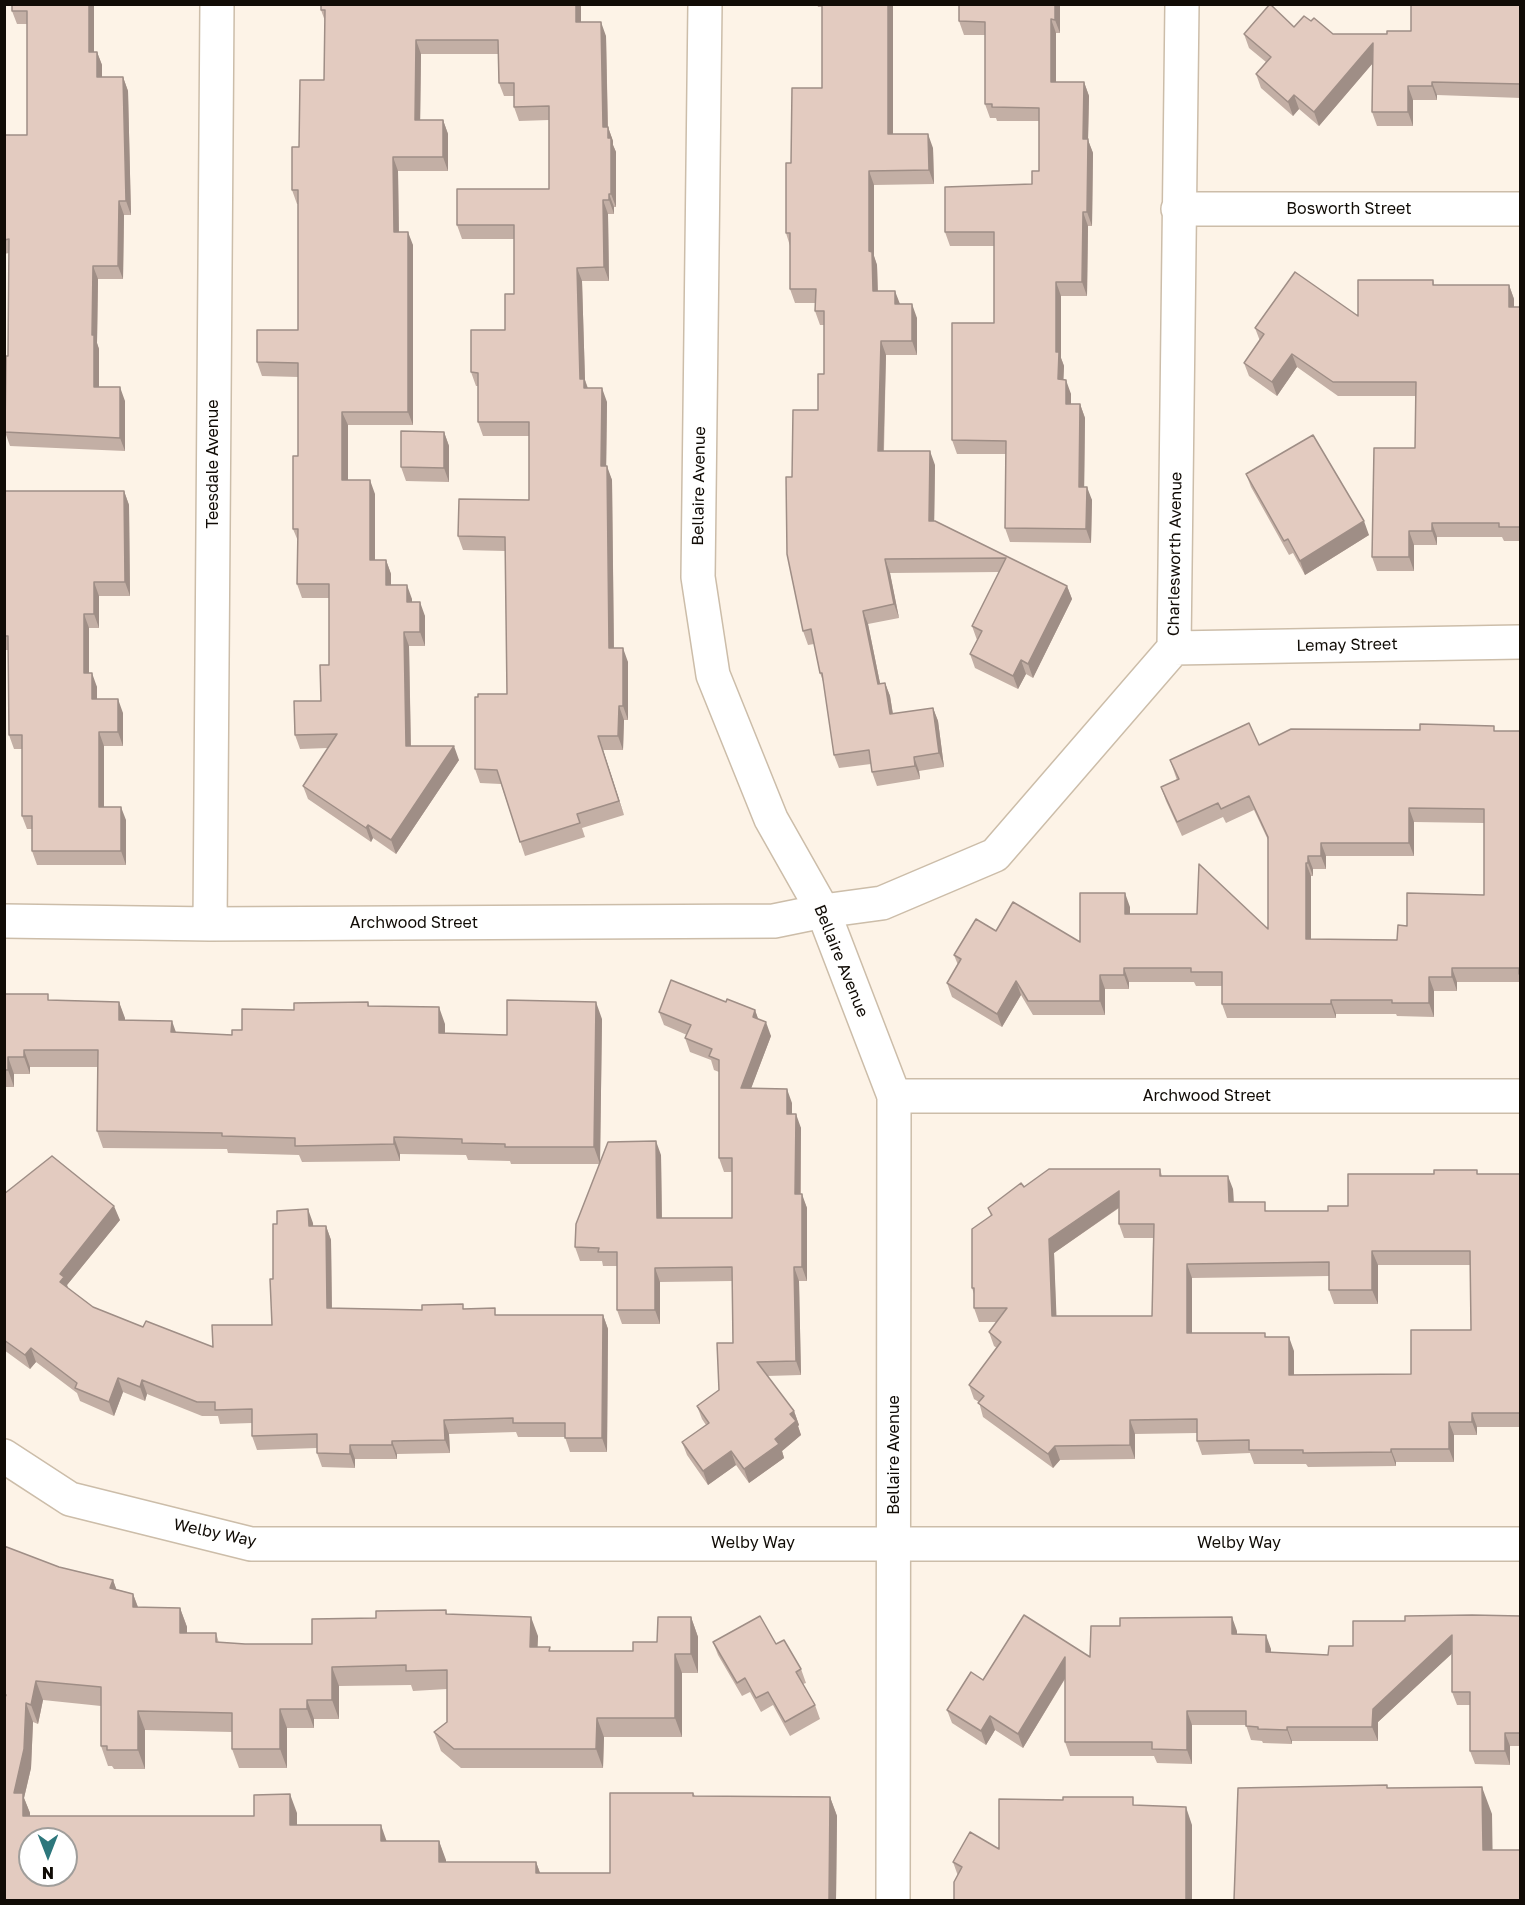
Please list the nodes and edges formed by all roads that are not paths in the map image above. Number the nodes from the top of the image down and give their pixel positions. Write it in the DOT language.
graph roads {
  1 [pos="217,4"];
  2 [pos="705,4"];
  3 [pos="1182,4"];
  4 [pos="1178,209"];
  5 [pos="1521,209"];
  6 [pos="1521,642"];
  7 [pos="1174,648"];
  8 [pos="823,911"];
  9 [pos="4,921"];
  10 [pos="210,924"];
  11 [pos="894,1096"];
  12 [pos="1521,1096"];
  13 [pos="4,1456"];
  14 [pos="894,1543"];
  15 [pos="1521,1544"];
  16 [pos="894,1900"];
  1 -- 10 [label="street, Teesdale Avenue"];
  2 -- 8 [label="street, Bellaire Avenue"];
  3 -- 4 [label="street, Charlesworth Avenue"];
  4 -- 5 [label="street, Bosworth Street"];
  4 -- 7 [label="street, Charlesworth Avenue"];
  6 -- 7 [label="street, Lemay Street"];
  7 -- 8 [label="street, Charlesworth Avenue"];
  8 -- 10 [label="street, Archwood Street"];
  8 -- 11 [label="street, Bellaire Avenue"];
  9 -- 10 [label="street, Archwood Street"];
  11 -- 12 [label="street, Archwood Street"];
  11 -- 14 [label="street, Bellaire Avenue"];
  13 -- 14 [label="street, Welby Way"];
  14 -- 15 [label="street, Welby Way"];
  14 -- 16 [label="street, Bellaire Avenue"];
}
